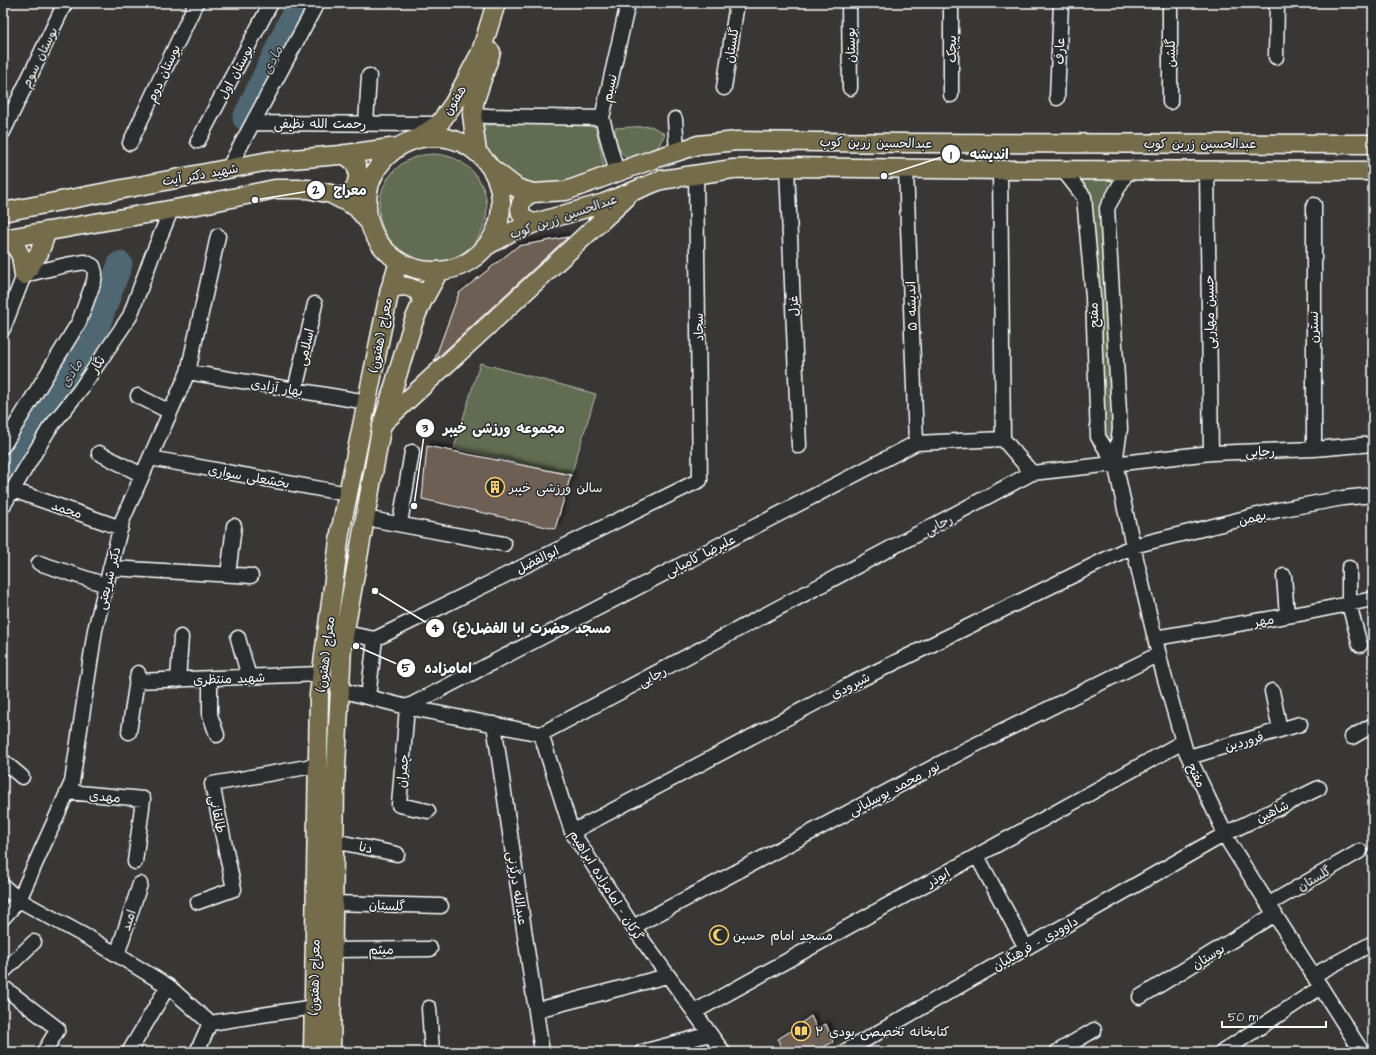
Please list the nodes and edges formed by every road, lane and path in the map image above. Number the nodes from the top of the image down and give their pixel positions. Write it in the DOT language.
graph roads {
  1 [pos="65,3"];
  2 [pos="196,3"];
  3 [pos="271,3"];
  4 [pos="317,3"];
  5 [pos="496,3"];
  6 [pos="507,3"];
  7 [pos="628,3"];
  8 [pos="737,3"];
  9 [pos="849,3"];
  10 [pos="951,3"];
  11 [pos="1061,3"];
  12 [pos="1170,3"];
  13 [pos="1277,3"];
  14 [pos="1276,57"];
  15 [pos="369,76"];
  16 [pos="724,88"];
  17 [pos="850,88"];
  18 [pos="951,95"];
  19 [pos="1057,98"];
  20 [pos="1170,102"];
  21 [pos="472,115"];
  22 [pos="602,118"];
  23 [pos="675,119"];
  24 [pos="253,123"];
  25 [pos="366,123"];
  26 [pos="438,124"];
  27 [pos="3,132"];
  28 [pos="417,138"];
  29 [pos="198,141"];
  30 [pos="130,143"];
  31 [pos="1373,144"];
  32 [pos="398,147"];
  33 [pos="477,152"];
  34 [pos="677,152"];
  35 [pos="344,154"];
  36 [pos="787,167"];
  37 [pos="491,168"];
  38 [pos="228,169"];
  39 [pos="906,169"];
  40 [pos="1000,170"];
  41 [pos="1063,170"];
  42 [pos="1128,170"];
  43 [pos="1207,171"];
  44 [pos="1373,171"];
  45 [pos="617,173"];
  46 [pos="696,174"];
  47 [pos="636,189"];
  48 [pos="533,193"];
  49 [pos="337,197"];
  50 [pos="1314,205"];
  51 [pos="171,210"];
  52 [pos="3,212"];
  53 [pos="368,220"];
  54 [pos="535,223"];
  55 [pos="47,231"];
  56 [pos="218,236"];
  57 [pos="7,238"];
  58 [pos="485,247"];
  59 [pos="399,262"];
  60 [pos="439,271"];
  61 [pos="24,275"];
  62 [pos="390,289"];
  63 [pos="422,302"];
  64 [pos="315,304"];
  65 [pos="3,329"];
  66 [pos="188,372"];
  67 [pos="295,390"];
  68 [pos="138,396"];
  69 [pos="367,402"];
  70 [pos="170,412"];
  71 [pos="383,422"];
  72 [pos="1003,439"];
  73 [pos="916,443"];
  74 [pos="1373,444"];
  75 [pos="3,446"];
  76 [pos="800,446"];
  77 [pos="1314,449"];
  78 [pos="412,452"];
  79 [pos="98,453"];
  80 [pos="1211,453"];
  81 [pos="150,458"];
  82 [pos="1115,463"];
  83 [pos="1032,473"];
  84 [pos="142,475"];
  85 [pos="700,480"];
  86 [pos="13,490"];
  87 [pos="348,494"];
  88 [pos="1373,495"];
  89 [pos="3,506"];
  90 [pos="401,517"];
  91 [pos="365,518"];
  92 [pos="234,526"];
  93 [pos="120,528"];
  94 [pos="504,544"];
  95 [pos="1133,546"];
  96 [pos="39,564"];
  97 [pos="110,568"];
  98 [pos="1349,568"];
  99 [pos="228,575"];
  100 [pos="251,576"];
  101 [pos="1284,576"];
  102 [pos="106,585"];
  103 [pos="1373,599"];
  104 [pos="1349,604"];
  105 [pos="1287,616"];
  106 [pos="345,633"];
  107 [pos="181,638"];
  108 [pos="238,638"];
  109 [pos="375,638"];
  110 [pos="1155,638"];
  111 [pos="1360,645"];
  112 [pos="1158,654"];
  113 [pos="322,674"];
  114 [pos="249,677"];
  115 [pos="210,678"];
  116 [pos="178,680"];
  117 [pos="340,690"];
  118 [pos="1272,692"];
  119 [pos="368,697"];
  120 [pos="407,707"];
  121 [pos="494,724"];
  122 [pos="1300,724"];
  123 [pos="1373,725"];
  124 [pos="1280,730"];
  125 [pos="129,732"];
  126 [pos="541,734"];
  127 [pos="217,736"];
  128 [pos="1352,737"];
  129 [pos="1183,742"];
  130 [pos="1188,757"];
  131 [pos="3,761"];
  132 [pos="318,766"];
  133 [pos="22,777"];
  134 [pos="1319,788"];
  135 [pos="68,792"];
  136 [pos="428,811"];
  137 [pos="572,832"];
  138 [pos="1225,834"];
  139 [pos="334,841"];
  140 [pos="1360,851"];
  141 [pos="397,854"];
  142 [pos="977,856"];
  143 [pos="135,862"];
  144 [pos="140,884"];
  145 [pos="3,886"];
  146 [pos="19,900"];
  147 [pos="198,902"];
  148 [pos="333,903"];
  149 [pos="441,906"];
  150 [pos="1272,909"];
  151 [pos="3,918"];
  152 [pos="633,927"];
  153 [pos="34,942"];
  154 [pos="1373,943"];
  155 [pos="1026,948"];
  156 [pos="430,949"];
  157 [pos="324,950"];
  158 [pos="117,955"];
  159 [pos="3,972"];
  160 [pos="1314,975"];
  161 [pos="667,976"];
  162 [pos="168,986"];
  163 [pos="1321,987"];
  164 [pos="3,988"];
  165 [pos="1140,997"];
  166 [pos="314,1006"];
  167 [pos="429,1008"];
  168 [pos="537,1010"];
  169 [pos="694,1012"];
  170 [pos="210,1023"];
  171 [pos="1094,1030"];
  172 [pos="710,1034"];
  173 [pos="44,1052"];
  174 [pos="129,1052"];
  175 [pos="197,1052"];
  176 [pos="313,1052"];
  177 [pos="331,1052"];
  178 [pos="432,1052"];
  179 [pos="542,1052"];
  180 [pos="642,1052"];
  181 [pos="723,1052"];
  182 [pos="844,1052"];
  183 [pos="1058,1052"];
  184 [pos="1222,1052"];
  185 [pos="1362,1052"];
  1 -- 27 [label="street, بوستان سوم"];
  2 -- 30 [label="street, بوستان دوم"];
  3 -- 29 [label="street, بوستان اول"];
  4 -- 24 [label="street"];
  5 -- 26 [label="main road, هفتون"];
  6 -- 21 [label="main road"];
  7 -- 22 [label="street, نسیم"];
  8 -- 16 [label="street, گلستان"];
  9 -- 17 [label="street, بوستان"];
  10 -- 18 [label="street, پیچک"];
  11 -- 19 [label="street, عارف"];
  12 -- 20 [label="street, گلشن"];
  13 -- 14 [label="street"];
  15 -- 25 [label="street"];
  21 -- 22 [label="street"];
  21 -- 33 [label="main road"];
  22 -- 45 [label="street, نسیم"];
  23 -- 34 [label="street"];
  24 -- 25 [label="street, رحمت الله نظیفی"];
  24 -- 38 [label="street"];
  25 -- 26 [label="street, رحمت الله نظیفی"];
  26 -- 28 [label="main road, هفتون"];
  28 -- 32 [label="main road"];
  28 -- 33 [label="main road"];
  31 -- 34 [label="main road, عبدالحسین زرین کوب"];
  32 -- 35 [label="main road, شهید دکتر آیت"];
  32 -- 53 [label="main road"];
  33 -- 37 [label="main road"];
  34 -- 45 [label="main road, عبدالحسین زرین کوب"];
  35 -- 38 [label="main road, شهید دکتر آیت"];
  35 -- 49 [label="main road"];
  36 -- 39 [label="main road, عبدالحسین زرین کوب"];
  36 -- 46 [label="main road, عبدالحسین زرین کوب"];
  36 -- 76 [label="street, غزل"];
  37 -- 48 [label="main road, عبدالحسین زرین کوب"];
  37 -- 58 [label="main road"];
  38 -- 52 [label="main road, شهید دکتر آیت"];
  39 -- 40 [label="main road, عبدالحسین زرین کوب"];
  39 -- 73 [label="street, اندیشه ۵"];
  40 -- 41 [label="main road, عبدالحسین زرین کوب"];
  40 -- 72 [label="street"];
  41 -- 42 [label="main road, عبدالحسین زرین کوب"];
  41 -- 82 [label="street, مفتح"];
  42 -- 43 [label="main road, عبدالحسین زرین کوب"];
  42 -- 82 [label="street, مفتح"];
  43 -- 44 [label="main road"];
  43 -- 80 [label="street, حسین مهاربی"];
  45 -- 48 [label="main road, عبدالحسین زرین کوب"];
  46 -- 47 [label="main road, عبدالحسین زرین کوب"];
  46 -- 85 [label="street, سجاد"];
  47 -- 54 [label="main road, عبدالحسین زرین کوب"];
  47 -- 71 [label="main road"];
  48 -- 54 [label="main road"];
  49 -- 51 [label="main road"];
  49 -- 53 [label="main road"];
  50 -- 77 [label="street, نسترن"];
  51 -- 55 [label="main road"];
  51 -- 86 [label="street, نگار"];
  53 -- 59 [label="main road"];
  54 -- 58 [label="main road, عبدالحسین زرین کوب"];
  55 -- 57 [label="main road"];
  55 -- 61 [label="main road"];
  56 -- 66 [label="street, دکتر شریعتی"];
  57 -- 61 [label="main road"];
  58 -- 60 [label="main road"];
  59 -- 60 [label="main road"];
  59 -- 62 [label="main road, معراج (هفتون)"];
  60 -- 63 [label="main road, معراج (هفتون)"];
  61 -- 65 [label="street"];
  61 -- 75 [label="street"];
  62 -- 63 [label="main road"];
  62 -- 69 [label="main road, معراج (هفتون)"];
  63 -- 71 [label="main road, معراج (هفتون)"];
  64 -- 67 [label="street, اسلامی"];
  66 -- 67 [label="street, بهار آزادی"];
  66 -- 70 [label="street, دکتر شریعتی"];
  67 -- 69 [label="street, بهار آزادی"];
  68 -- 70 [label="street"];
  69 -- 87 [label="main road, معراج (هفتون)"];
  70 -- 81 [label="street, دکتر شریعتی"];
  71 -- 91 [label="main road, معراج (هفتون)"];
  72 -- 73 [label="street, علیرضا کامیابی"];
  72 -- 83 [label="street"];
  73 -- 120 [label="street, علیرضا کامیابی"];
  74 -- 77 [label="street, رجایی"];
  77 -- 80 [label="street, رجایی"];
  78 -- 90 [label="street"];
  79 -- 84 [label="street"];
  80 -- 82 [label="street, رجایی"];
  81 -- 84 [label="street, دکتر شریعتی"];
  81 -- 87 [label="street, بخشعلی سواری"];
  82 -- 83 [label="street, رجایی"];
  82 -- 95 [label="street, مفتح"];
  83 -- 126 [label="street, رجایی"];
  84 -- 93 [label="street, دکتر شریعتی"];
  85 -- 109 [label="street, ابوالفضل"];
  86 -- 89 [label="street, نگار"];
  86 -- 93 [label="street, محمد"];
  87 -- 113 [label="main road, معراج (هفتون)"];
  88 -- 95 [label="street, بهمن"];
  91 -- 94 [label="street"];
  91 -- 106 [label="main road, معراج (هفتون)"];
  92 -- 99 [label="street"];
  93 -- 97 [label="street, دکتر شریعتی"];
  95 -- 110 [label="street, مفتح"];
  95 -- 137 [label="street, شیرودی"];
  96 -- 102 [label="street"];
  97 -- 99 [label="street"];
  97 -- 102 [label="street, دکتر شریعتی"];
  98 -- 104 [label="street"];
  99 -- 100 [label="street"];
  101 -- 105 [label="street"];
  102 -- 135 [label="street, دکتر شریعتی"];
  103 -- 104 [label="street, مهر"];
  104 -- 105 [label="street, مهر"];
  104 -- 111 [label="street"];
  105 -- 110 [label="street, مهر"];
  106 -- 109 [label="street"];
  106 -- 117 [label="main road, معراج (هفتون)"];
  107 -- 116 [label="street"];
  108 -- 114 [label="street"];
  109 -- 119 [label="street"];
  110 -- 112 [label="street, مفتح"];
  112 -- 129 [label="street, مفتح"];
  112 -- 152 [label="street, نور محمد یوسلیانی"];
  113 -- 114 [label="street, شهید منتظری"];
  113 -- 132 [label="main road, معراج (هفتون)"];
  114 -- 115 [label="street, شهید منتظری"];
  115 -- 116 [label="street, شهید منتظری"];
  115 -- 127 [label="street"];
  116 -- 125 [label="street, شهید منتظری"];
  117 -- 119 [label="street"];
  117 -- 139 [label="main road, معراج (هفتون)"];
  118 -- 124 [label="street"];
  119 -- 120 [label="street"];
  120 -- 121 [label="street"];
  120 -- 136 [label="street, چمران"];
  121 -- 126 [label="street"];
  121 -- 168 [label="street, عبدالله درگزنی"];
  122 -- 124 [label="street, فروردین"];
  123 -- 128 [label="street"];
  124 -- 130 [label="street, فروردین"];
  126 -- 137 [label="street, گرکان - امامزاده ابراهیم"];
  129 -- 130 [label="street, مفتح"];
  129 -- 142 [label="street, ابوذر"];
  130 -- 138 [label="street, مفتح"];
  131 -- 133 [label="street"];
  132 -- 147 [label="street, طالقانی"];
  132 -- 157 [label="main road, معراج (هفتون)"];
  134 -- 138 [label="street, شاهین"];
  135 -- 143 [label="street, مهدی"];
  135 -- 146 [label="street, دکتر شریعتی"];
  137 -- 152 [label="street, گرکان - امامزاده ابراهیم"];
  138 -- 150 [label="street, مفتح"];
  138 -- 155 [label="street, داوودی - فرهنگیان"];
  139 -- 141 [label="street, دنا"];
  139 -- 148 [label="main road, معراج (هفتون)"];
  140 -- 150 [label="street, گلستان"];
  142 -- 155 [label="street"];
  142 -- 169 [label="street, ابوذر"];
  144 -- 158 [label="street, امید"];
  145 -- 146 [label="street"];
  146 -- 151 [label="street, دکتر شریعتی"];
  146 -- 158 [label="street"];
  148 -- 149 [label="street, گلستان"];
  148 -- 157 [label="main road, معراج (هفتون)"];
  150 -- 160 [label="street, مفتح"];
  150 -- 165 [label="street, بوستان"];
  152 -- 161 [label="street, گرکان - امامزاده ابراهیم"];
  153 -- 159 [label="street"];
  154 -- 160 [label="street"];
  155 -- 182 [label="street, داوودی - فرهنگیان"];
  156 -- 157 [label="street, میثم"];
  157 -- 166 [label="main road, معراج (هفتون)"];
  157 -- 177 [label="main road, معراج (هفتون)"];
  158 -- 162 [label="street"];
  160 -- 163 [label="street, مفتح"];
  161 -- 168 [label="street"];
  161 -- 169 [label="street, گرکان - امامزاده ابراهیم"];
  162 -- 170 [label="street"];
  162 -- 174 [label="street"];
  163 -- 184 [label="street"];
  163 -- 185 [label="street, مفتح"];
  164 -- 173 [label="street"];
  166 -- 170 [label="street"];
  166 -- 176 [label="main road, معراج (هفتون)"];
  167 -- 178 [label="street"];
  168 -- 179 [label="street, عبدالله درگزنی"];
  169 -- 172 [label="street, گرکان - امامزاده ابراهیم"];
  170 -- 175 [label="street"];
  171 -- 183 [label="street"];
  172 -- 180 [label="street"];
  172 -- 181 [label="street, گرکان - امامزاده ابراهیم"];
}
